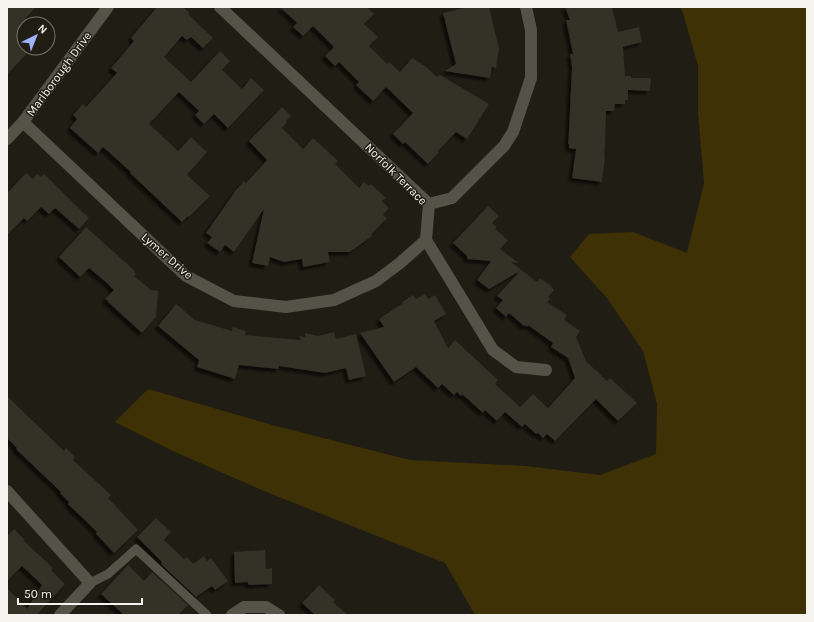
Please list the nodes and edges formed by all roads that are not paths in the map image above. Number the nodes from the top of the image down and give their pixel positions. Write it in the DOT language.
graph roads {
  1 [pos="108,7"];
  2 [pos="220,7"];
  3 [pos="526,7"];
  4 [pos="23,122"];
  5 [pos="7,140"];
  6 [pos="429,204"];
  7 [pos="426,240"];
  8 [pos="546,370"];
  9 [pos="7,491"];
  10 [pos="90,583"];
  11 [pos="60,615"];
  12 [pos="207,615"];
  13 [pos="232,615"];
  14 [pos="279,615"];
  1 -- 4 [label="street, Marlborough Drive"];
  2 -- 6 [label="street, Norfolk Terrace"];
  3 -- 6 [label="street"];
  4 -- 5 [label="street, Marlborough Drive"];
  4 -- 7 [label="street, Lymer Drive"];
  6 -- 7 [label="street, Norfolk Terrace"];
  7 -- 8 [label="street"];
  9 -- 10 [label="street"];
  10 -- 11 [label="street"];
  10 -- 12 [label="lane"];
  13 -- 14 [label="street"];
}
